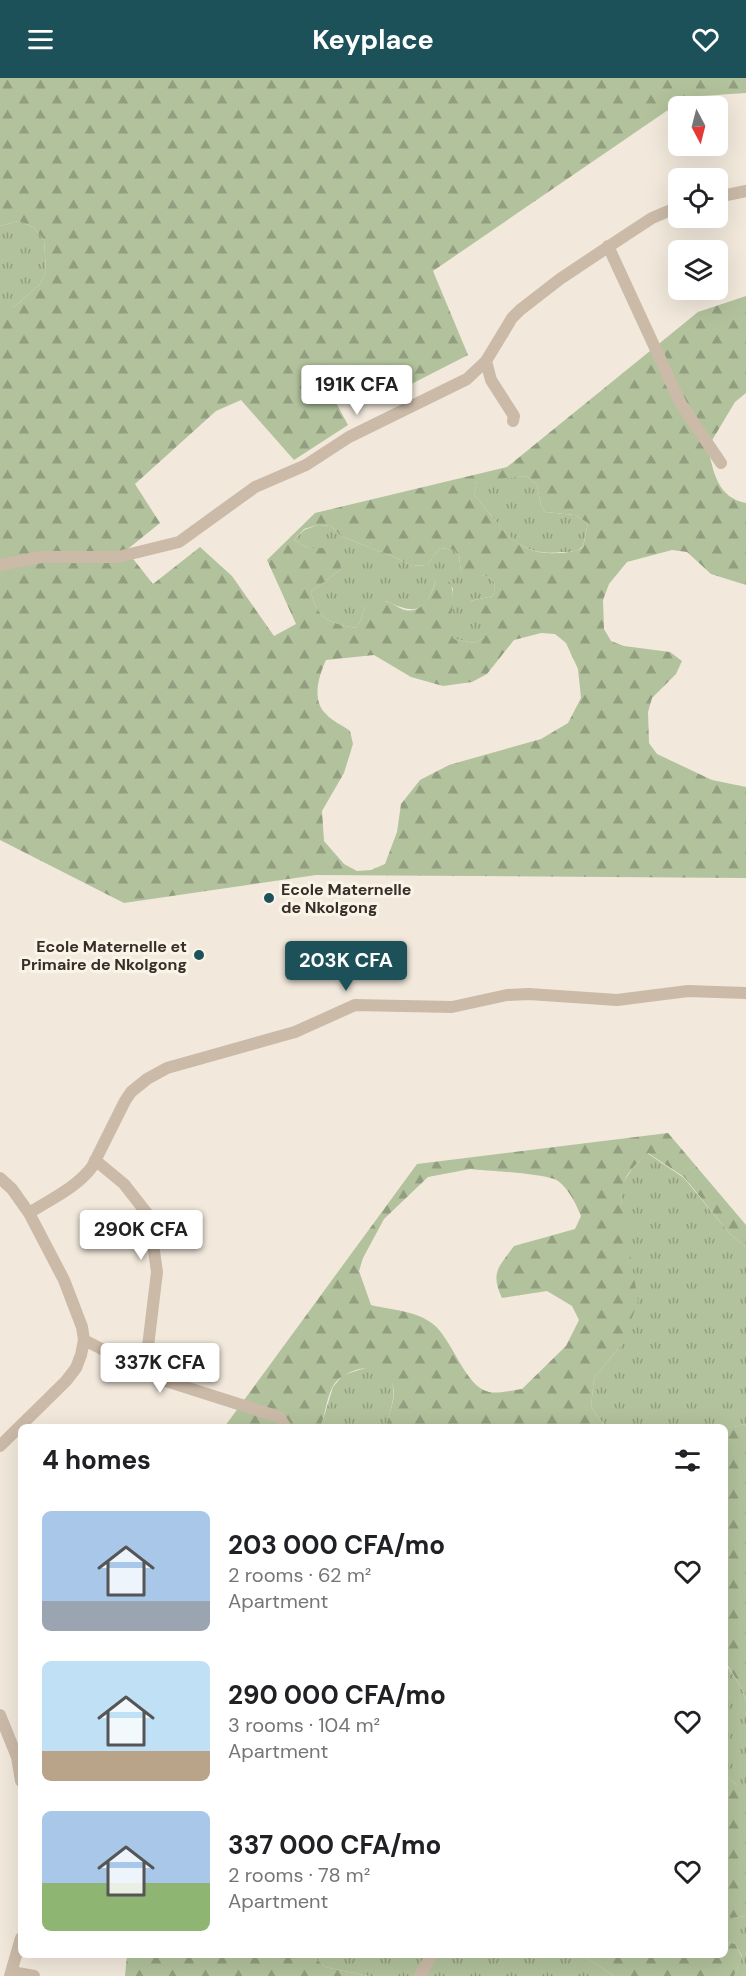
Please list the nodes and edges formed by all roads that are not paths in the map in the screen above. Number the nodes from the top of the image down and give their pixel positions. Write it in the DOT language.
graph roads {
  1 [pos="746,191"];
  2 [pos="728,195"];
  3 [pos="668,211"];
  4 [pos="608,246"];
  5 [pos="486,361"];
  6 [pos="513,421"];
  7 [pos="721,464"];
  8 [pos="0,565"];
  9 [pos="746,993"];
  10 [pos="95,1160"];
  11 [pos="0,1178"];
  12 [pos="29,1213"];
  13 [pos="84,1340"];
  14 [pos="145,1371"];
  15 [pos="22,1424"];
  16 [pos="284,1424"];
  17 [pos="18,1428"];
  18 [pos="0,1446"];
  19 [pos="0,1715"];
  20 [pos="18,1767"];
  21 [pos="18,1949"];
  22 [pos="430,1958"];
  23 [pos="11,1974"];
  24 [pos="34,1976"];
  25 [pos="420,1976"];
  1 -- 2 [label="street"];
  3 -- 4 [label="street"];
  4 -- 5 [label="street"];
  4 -- 7 [label="street"];
  5 -- 6 [label="street"];
  5 -- 8 [label="street"];
  9 -- 10 [label="street"];
  10 -- 12 [label="street"];
  10 -- 14 [label="street"];
  11 -- 12 [label="street"];
  12 -- 13 [label="street"];
  13 -- 14 [label="street"];
  13 -- 15 [label="street"];
  14 -- 16 [label="street"];
  17 -- 18 [label="street"];
  19 -- 20 [label="street"];
  21 -- 23 [label="street"];
  22 -- 25 [label="street"];
  23 -- 24 [label="street"];
}
